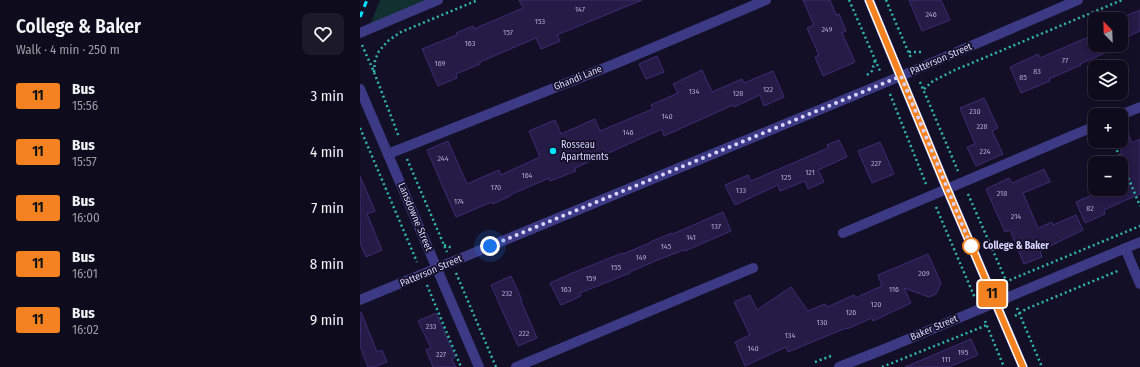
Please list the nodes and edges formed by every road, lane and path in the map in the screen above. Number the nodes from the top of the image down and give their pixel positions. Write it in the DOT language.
graph roads {
  1 [pos="438,0"];
  2 [pos="478,0"];
  3 [pos="766,0"];
  4 [pos="868,0"];
  5 [pos="1078,0"];
  6 [pos="1122,0"];
  7 [pos="360,33"];
  8 [pos="360,41"];
  9 [pos="374,72"];
  10 [pos="901,76"];
  11 [pos="360,89"];
  12 [pos="924,89"];
  13 [pos="1140,107"];
  14 [pos="1128,112"];
  15 [pos="360,128"];
  16 [pos="1088,129"];
  17 [pos="403,148"];
  18 [pos="1116,148"];
  19 [pos="388,154"];
  20 [pos="947,189"];
  21 [pos="1140,206"];
  22 [pos="843,233"];
  23 [pos="1140,242"];
  24 [pos="1125,248"];
  25 [pos="451,262"];
  26 [pos="437,268"];
  27 [pos="753,268"];
  28 [pos="422,275"];
  29 [pos="1140,284"];
  30 [pos="360,300"];
  31 [pos="996,302"];
  32 [pos="461,367"];
  33 [pos="479,367"];
  34 [pos="496,367"];
  35 [pos="516,367"];
  36 [pos="839,367"];
  37 [pos="1023,367"];
  1 -- 7 [label="street"];
  2 -- 9 [label="path"];
  3 -- 17 [label="street, Ghandi Lane"];
  4 -- 10 [label="street"];
  5 -- 10 [label="street, Patterson Street"];
  6 -- 12 [label="path"];
  8 -- 9 [label="path"];
  9 -- 17 [label="path"];
  10 -- 20 [label="street"];
  10 -- 25 [label="street, Patterson Street"];
  11 -- 19 [label="street, Lansdowne Street"];
  13 -- 14 [label="street"];
  15 -- 28 [label="path"];
  16 -- 20 [label="street"];
  17 -- 19 [label="street, Ghandi Lane"];
  17 -- 25 [label="path"];
  18 -- 21 [label="path"];
  19 -- 26 [label="street, Lansdowne Street"];
  20 -- 22 [label="street"];
  20 -- 31 [label="street"];
  23 -- 24 [label="street, Baker Street"];
  24 -- 29 [label="street"];
  24 -- 31 [label="street, Baker Street"];
  25 -- 26 [label="street, Patterson Street"];
  25 -- 34 [label="path"];
  26 -- 28 [label="street, Patterson Street"];
  26 -- 33 [label="street, Lansdowne Street"];
  27 -- 35 [label="street"];
  28 -- 30 [label="street, Patterson Street"];
  28 -- 32 [label="path"];
  31 -- 36 [label="street, Baker Street"];
  31 -- 37 [label="street"];
}
